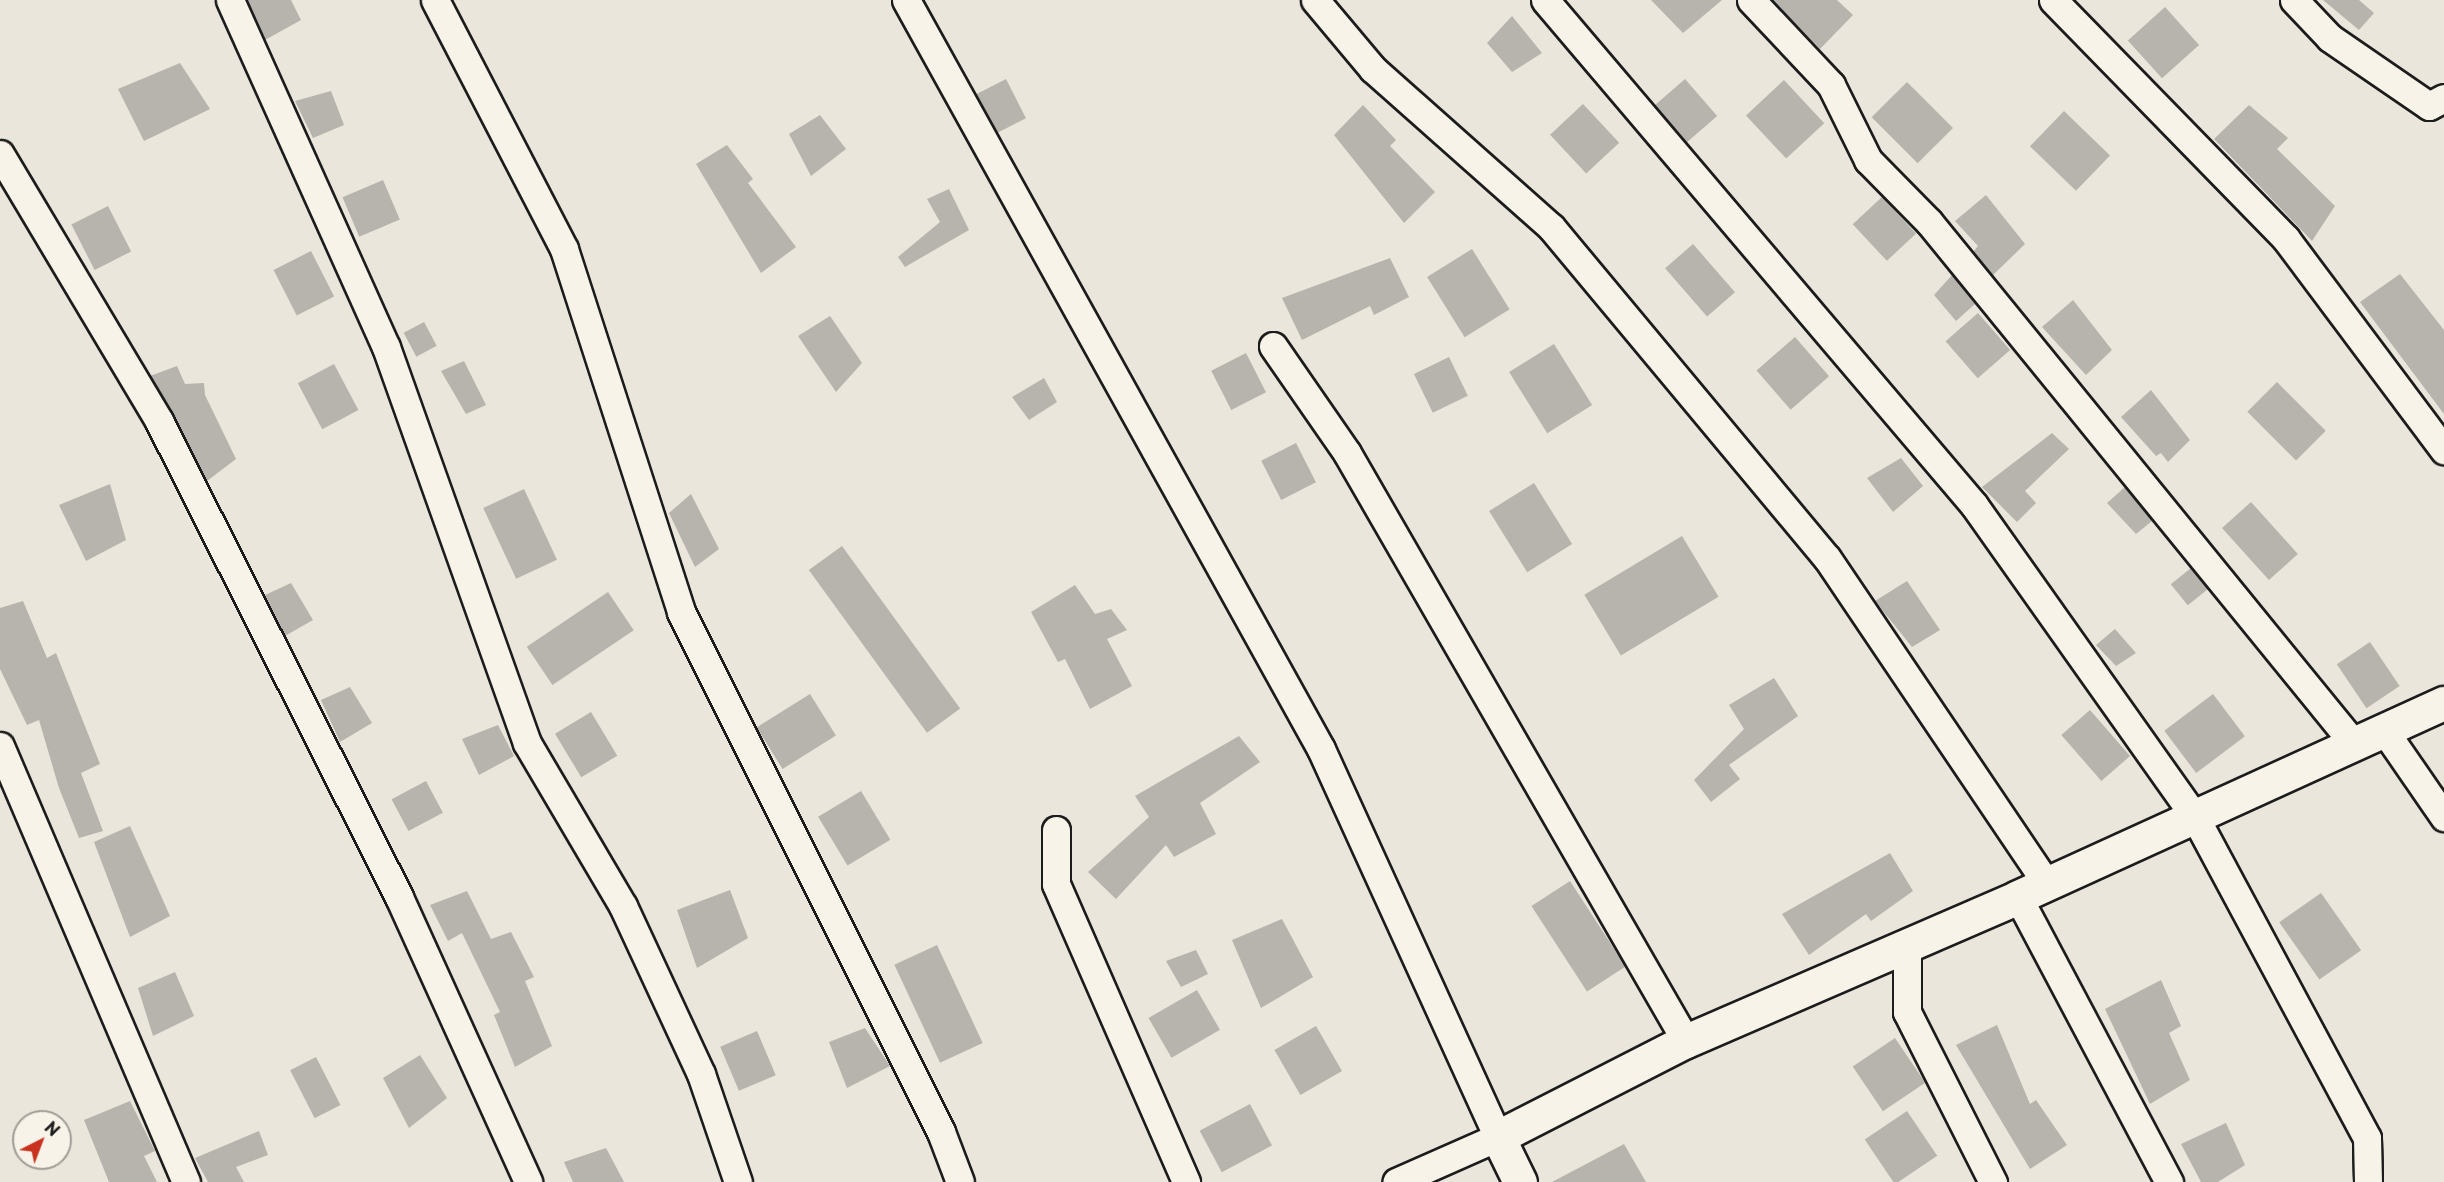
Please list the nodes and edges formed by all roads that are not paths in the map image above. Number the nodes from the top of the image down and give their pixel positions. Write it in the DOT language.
graph roads {
  1 [pos="230,0"];
  2 [pos="435,0"];
  3 [pos="906,0"];
  4 [pos="1315,0"];
  5 [pos="1545,0"];
  6 [pos="1751,0"];
  7 [pos="2053,0"];
  8 [pos="2294,0"];
  9 [pos="2444,98"];
  10 [pos="0,154"];
  11 [pos="1273,346"];
  12 [pos="2444,450"];
  13 [pos="2444,703"];
  14 [pos="2384,730"];
  15 [pos="2355,745"];
  16 [pos="0,746"];
  17 [pos="2195,817"];
  18 [pos="2444,817"];
  19 [pos="1056,830"];
  20 [pos="2047,884"];
  21 [pos="2018,897"];
  22 [pos="1907,946"];
  23 [pos="1686,1041"];
  24 [pos="1498,1137"];
  25 [pos="186,1182"];
  26 [pos="528,1182"];
  27 [pos="738,1182"];
  28 [pos="960,1182"];
  29 [pos="1186,1182"];
  30 [pos="1396,1182"];
  31 [pos="1520,1182"];
  32 [pos="1993,1182"];
  33 [pos="2169,1182"];
  34 [pos="2368,1182"];
  1 -- 27 [label="street"];
  2 -- 28 [label="street"];
  3 -- 24 [label="street"];
  4 -- 20 [label="street"];
  5 -- 17 [label="street"];
  6 -- 15 [label="street"];
  7 -- 12 [label="street"];
  8 -- 9 [label="street"];
  10 -- 26 [label="street"];
  11 -- 23 [label="street"];
  13 -- 14 [label="street"];
  14 -- 15 [label="street"];
  14 -- 18 [label="street"];
  15 -- 17 [label="street"];
  16 -- 25 [label="street"];
  17 -- 20 [label="street"];
  17 -- 34 [label="street"];
  19 -- 29 [label="street"];
  20 -- 21 [label="street"];
  21 -- 22 [label="street"];
  21 -- 33 [label="street"];
  22 -- 23 [label="street"];
  22 -- 32 [label="street"];
  23 -- 24 [label="street"];
  24 -- 30 [label="street"];
  24 -- 31 [label="street"];
}
